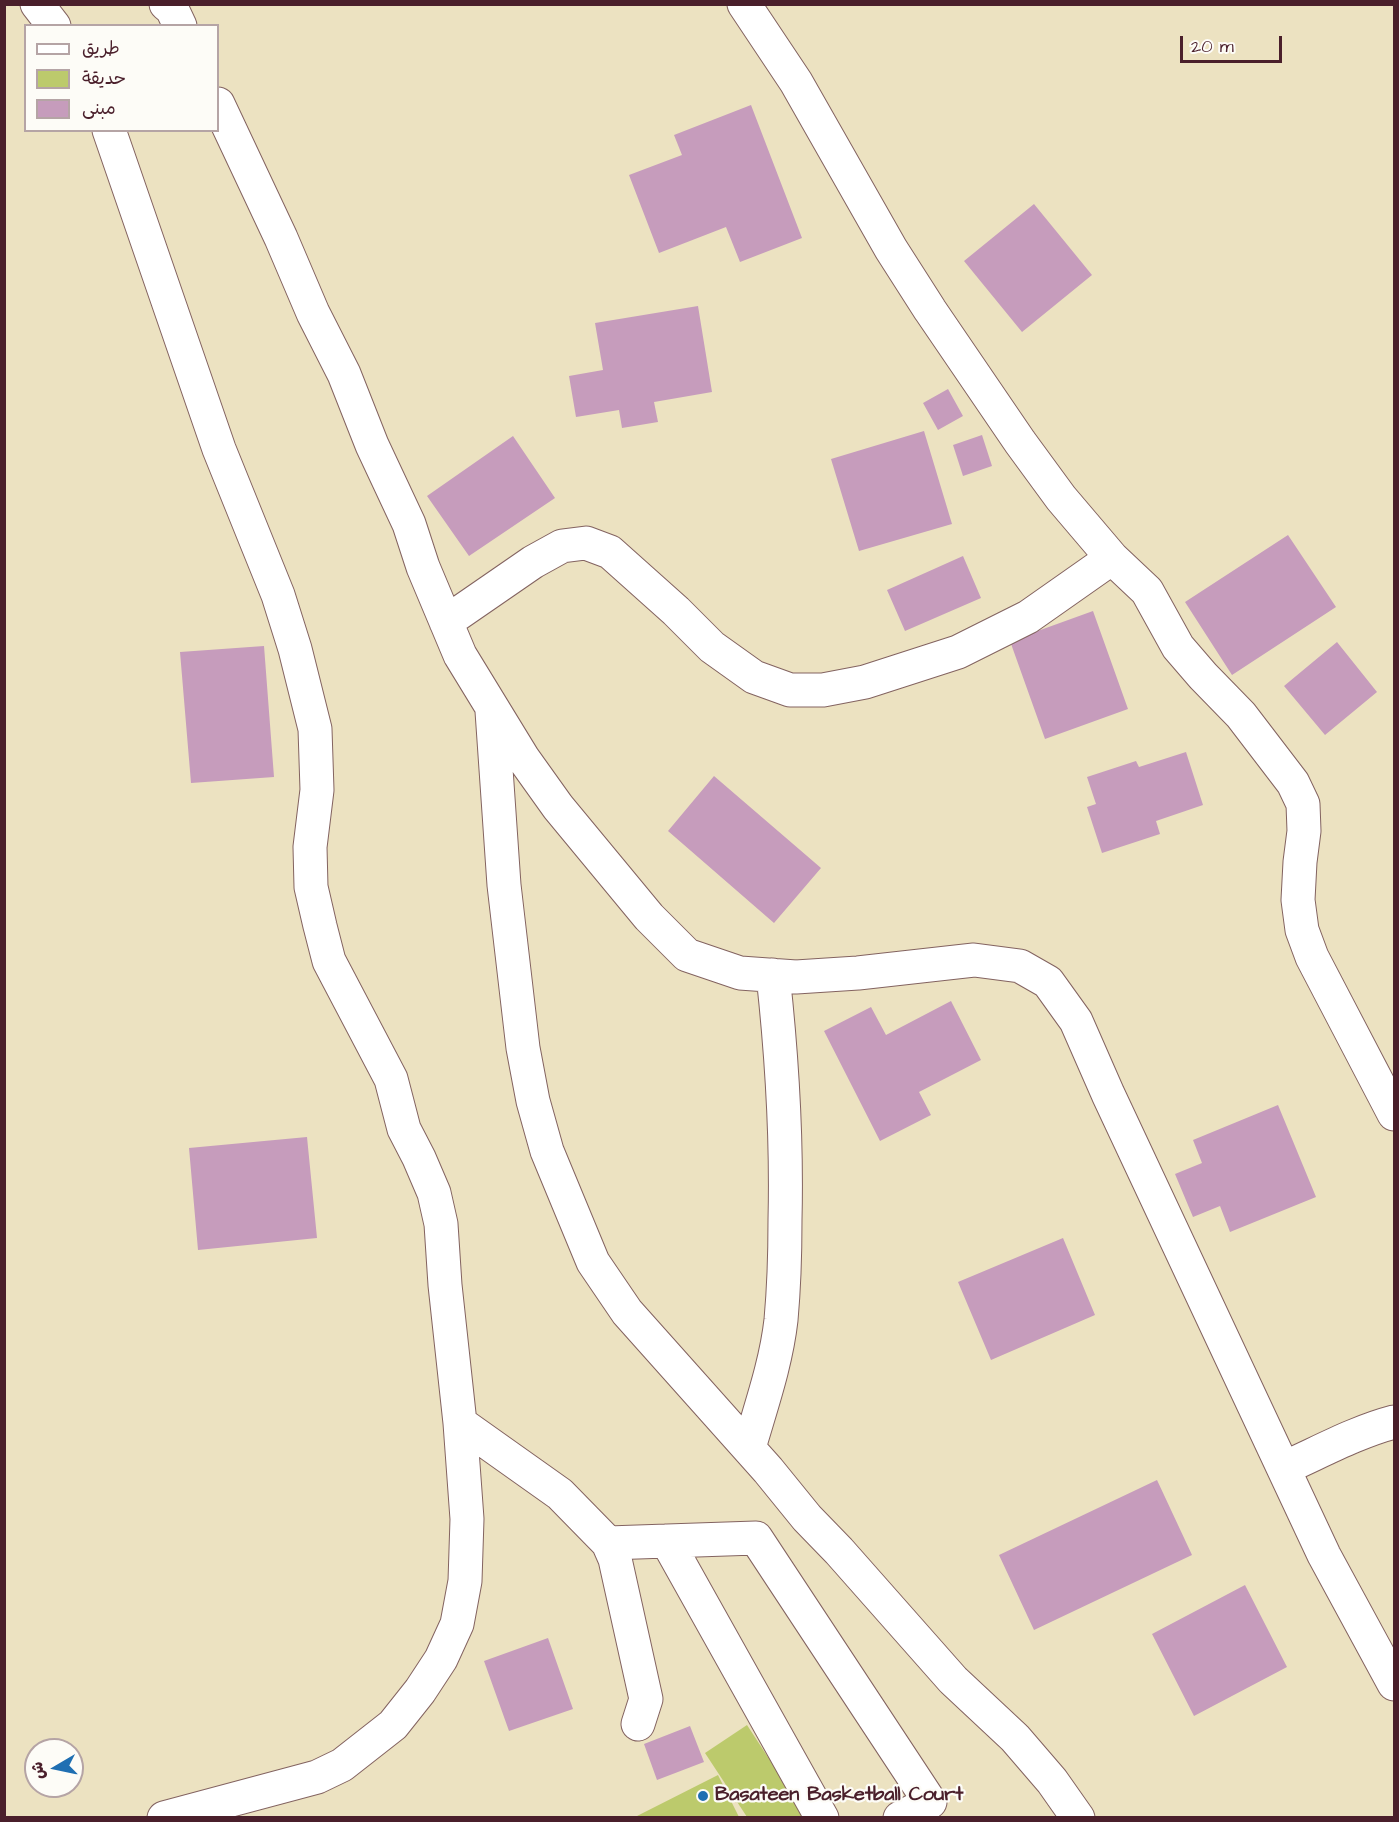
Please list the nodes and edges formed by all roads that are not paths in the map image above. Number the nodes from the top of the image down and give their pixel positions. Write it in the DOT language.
graph roads {
  1 [pos="37,4"];
  2 [pos="166,4"];
  3 [pos="744,4"];
  4 [pos="52,24"];
  5 [pos="179,24"];
  6 [pos="219,106"];
  7 [pos="110,132"];
  8 [pos="1112,558"];
  9 [pos="446,622"];
  10 [pos="492,707"];
  11 [pos="773,975"];
  12 [pos="1395,1114"];
  13 [pos="1395,1422"];
  14 [pos="460,1423"];
  15 [pos="749,1448"];
  16 [pos="1284,1468"];
  17 [pos="667,1541"];
  18 [pos="608,1543"];
  19 [pos="1395,1684"];
  20 [pos="638,1724"];
  21 [pos="164,1818"];
  22 [pos="822,1818"];
  23 [pos="900,1818"];
  24 [pos="1078,1818"];
  1 -- 4 [label="street"];
  2 -- 5 [label="street"];
  3 -- 8 [label="street"];
  6 -- 9 [label="street"];
  7 -- 14 [label="street"];
  8 -- 9 [label="street"];
  8 -- 12 [label="street"];
  9 -- 10 [label="street"];
  10 -- 11 [label="street"];
  10 -- 15 [label="street"];
  11 -- 15 [label="street"];
  11 -- 16 [label="street"];
  13 -- 16 [label="street"];
  14 -- 18 [label="street"];
  14 -- 21 [label="street"];
  15 -- 24 [label="street"];
  16 -- 19 [label="street"];
  17 -- 18 [label="street"];
  17 -- 22 [label="street"];
  17 -- 23 [label="street"];
  18 -- 20 [label="street"];
}
